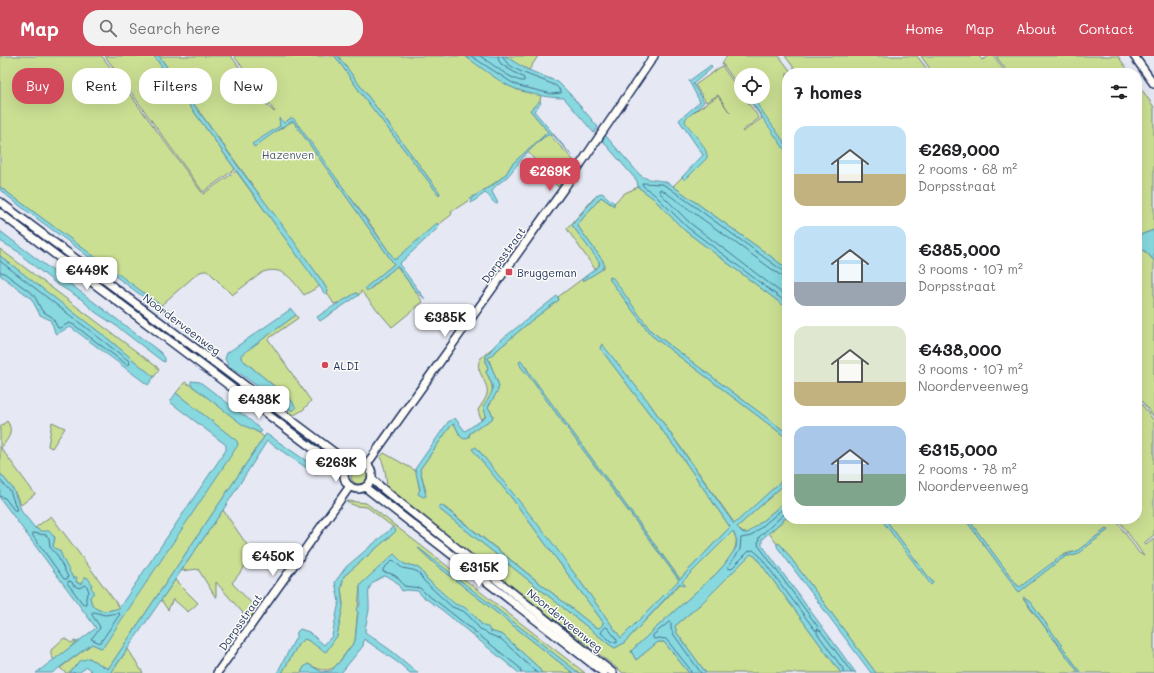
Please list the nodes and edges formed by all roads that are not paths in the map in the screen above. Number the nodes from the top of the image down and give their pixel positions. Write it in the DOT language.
graph roads {
  1 [pos="654,56"];
  2 [pos="1134,56"];
  3 [pos="1154,84"];
  4 [pos="0,202"];
  5 [pos="0,213"];
  6 [pos="352,462"];
  7 [pos="367,464"];
  8 [pos="344,472"];
  9 [pos="372,479"];
  10 [pos="350,486"];
  11 [pos="366,488"];
  12 [pos="217,673"];
  13 [pos="604,673"];
  14 [pos="613,673"];
  1 -- 7 [label="street, Dorpsstraat"];
  2 -- 3 [label="street"];
  4 -- 6 [label="street, Noorderveenweg"];
  5 -- 8 [label="street, Noorderveenweg"];
  6 -- 7 [label="street"];
  6 -- 8 [label="street"];
  7 -- 9 [label="street"];
  8 -- 10 [label="street"];
  9 -- 11 [label="street"];
  9 -- 14 [label="street, Noorderveenweg"];
  10 -- 11 [label="street"];
  10 -- 12 [label="street, Dorpsstraat"];
  11 -- 13 [label="street, Noorderveenweg"];
}
